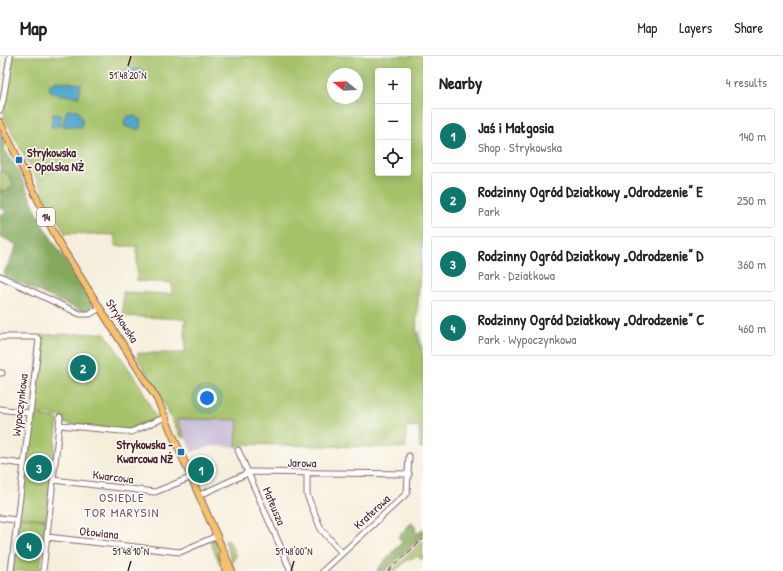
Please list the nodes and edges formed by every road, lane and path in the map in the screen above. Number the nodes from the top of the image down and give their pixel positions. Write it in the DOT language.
graph roads {
  1 [pos="10,56"];
  2 [pos="0,110"];
  3 [pos="0,122"];
  4 [pos="0,276"];
  5 [pos="100,308"];
  6 [pos="0,337"];
  7 [pos="0,409"];
  8 [pos="29,413"];
  9 [pos="60,417"];
  10 [pos="166,417"];
  11 [pos="60,425"];
  12 [pos="238,450"];
  13 [pos="409,456"];
  14 [pos="0,461"];
  15 [pos="23,464"];
  16 [pos="248,472"];
  17 [pos="307,473"];
  18 [pos="409,474"];
  19 [pos="192,477"];
  20 [pos="53,480"];
  21 [pos="200,495"];
  22 [pos="0,518"];
  23 [pos="16,520"];
  24 [pos="218,536"];
  25 [pos="47,537"];
  26 [pos="342,553"];
  27 [pos="11,571"];
  28 [pos="43,571"];
  29 [pos="226,571"];
  30 [pos="232,571"];
  31 [pos="291,571"];
  32 [pos="323,571"];
  1 -- 2 [label="street"];
  3 -- 5 [label="main road, Strykowska / 14"];
  4 -- 5 [label="street"];
  5 -- 10 [label="main road, Strykowska / 14"];
  6 -- 8 [label="street, Wypoczynkowa"];
  7 -- 8 [label="street"];
  8 -- 15 [label="street, Wypoczynkowa"];
  9 -- 11 [label="street"];
  10 -- 11 [label="street"];
  10 -- 19 [label="main road, Strykowska / 14"];
  11 -- 20 [label="street"];
  12 -- 16 [label="street, Mateusza"];
  13 -- 18 [label="street, Kraterowa"];
  14 -- 15 [label="street"];
  15 -- 23 [label="street, Wypoczynkowa"];
  16 -- 17 [label="street, Jarowa"];
  16 -- 21 [label="street, Jarowa"];
  16 -- 31 [label="street, Mateusza"];
  17 -- 18 [label="street, Jarowa"];
  17 -- 26 [label="street"];
  18 -- 26 [label="street, Kraterowa"];
  19 -- 20 [label="street, Kwarcowa"];
  19 -- 21 [label="main road, Strykowska / 14"];
  20 -- 25 [label="street"];
  21 -- 24 [label="main road, Strykowska / 14"];
  22 -- 23 [label="street"];
  23 -- 27 [label="street, Wypoczynkowa"];
  24 -- 25 [label="street, Ołowiana"];
  24 -- 29 [label="main road, Strykowska / 14"];
  24 -- 30 [label="main road, Strykowska / 14"];
  25 -- 28 [label="street"];
  26 -- 32 [label="street, Kraterowa"];
}
